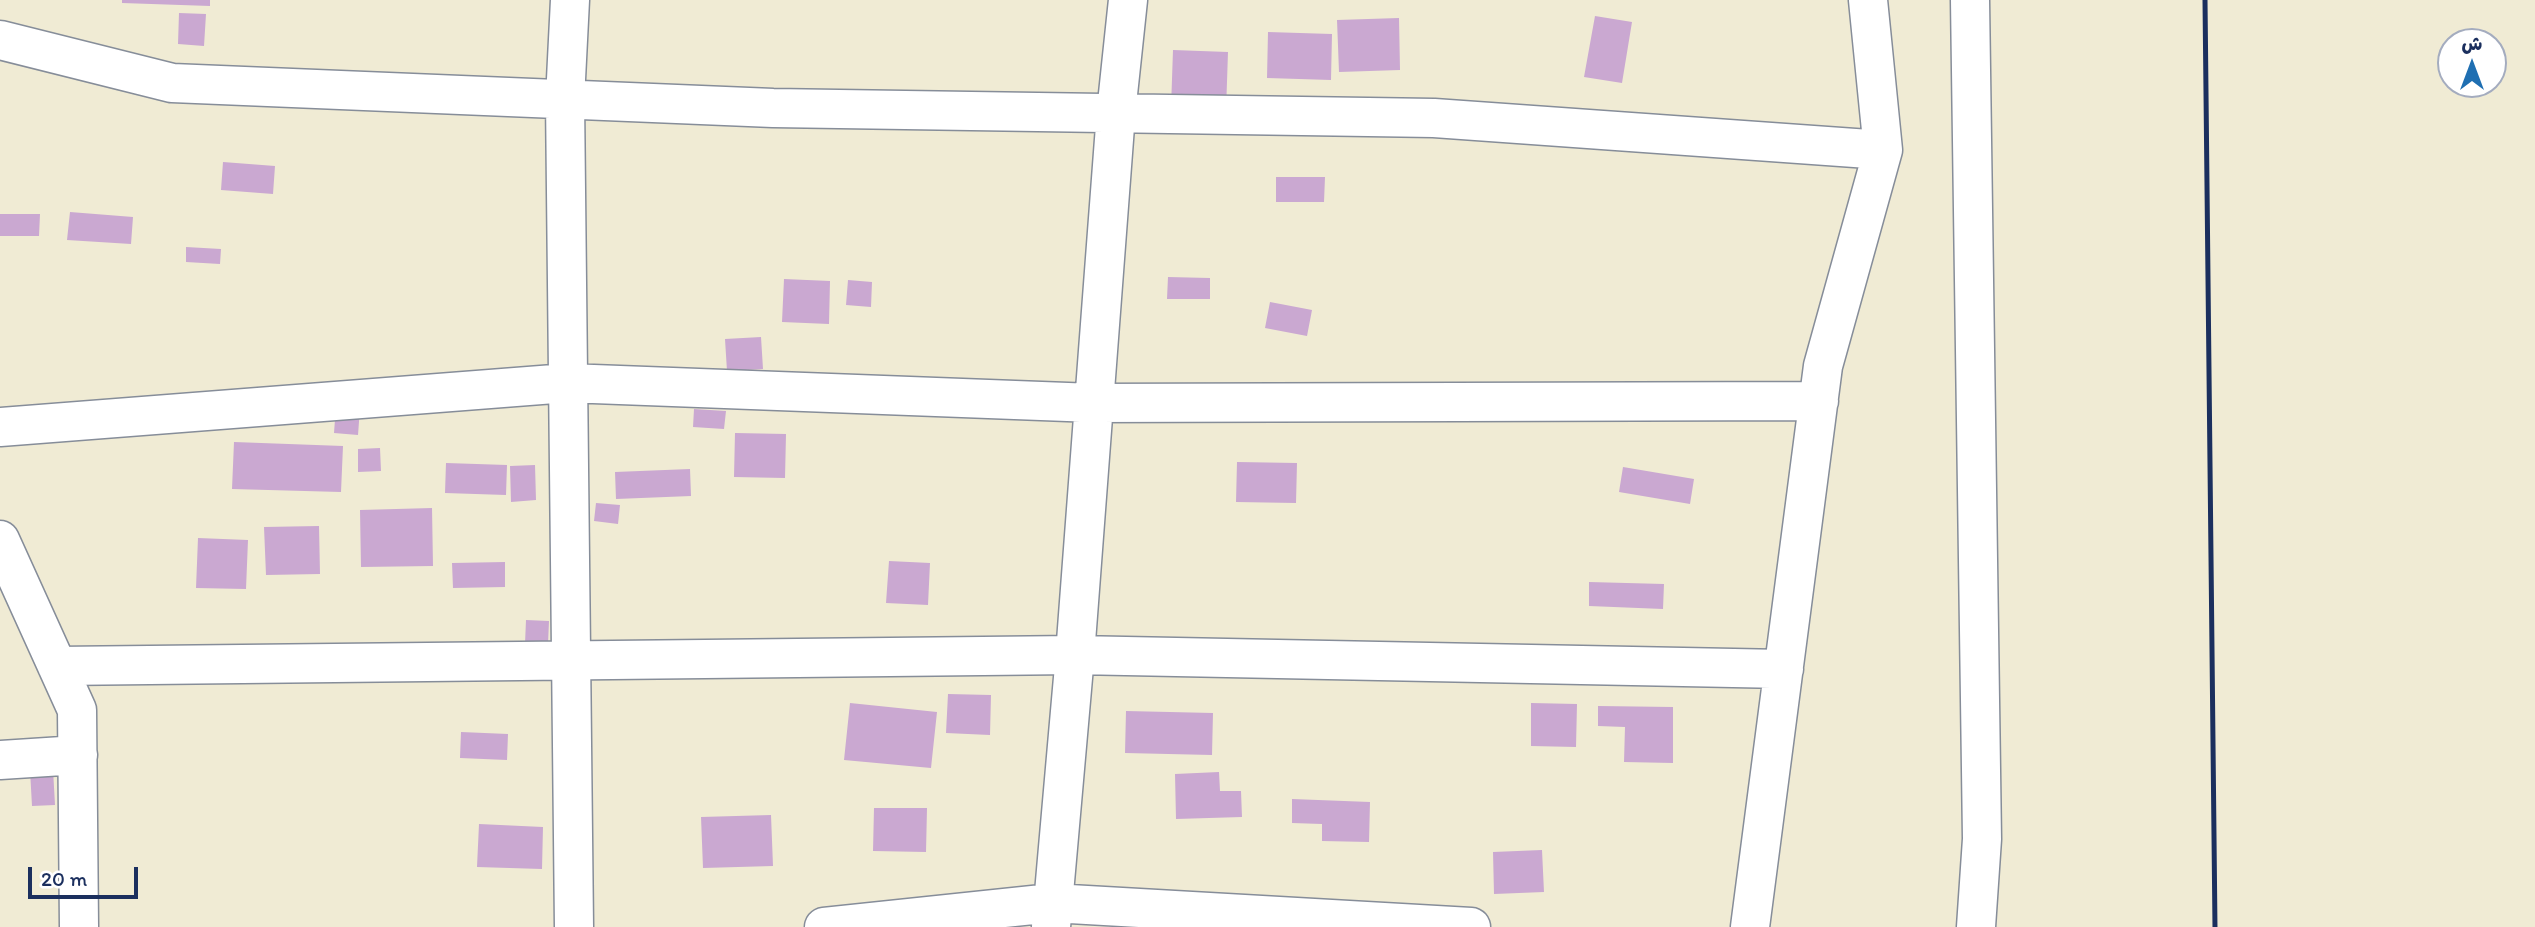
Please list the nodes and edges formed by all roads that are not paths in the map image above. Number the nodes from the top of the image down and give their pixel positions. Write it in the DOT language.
graph roads {
  1 [pos="570,0"];
  2 [pos="1128,0"];
  3 [pos="1868,0"];
  4 [pos="1970,0"];
  5 [pos="0,40"];
  6 [pos="565,99"];
  7 [pos="1116,113"];
  8 [pos="1884,150"];
  9 [pos="567,383"];
  10 [pos="1819,401"];
  11 [pos="1094,403"];
  12 [pos="0,427"];
  13 [pos="0,540"];
  14 [pos="1075,655"];
  15 [pos="571,660"];
  16 [pos="57,666"];
  17 [pos="1784,669"];
  18 [pos="78,755"];
  19 [pos="0,761"];
  20 [pos="1051,915"];
  21 [pos="79,927"];
  22 [pos="575,927"];
  23 [pos="824,927"];
  24 [pos="1471,927"];
  25 [pos="1750,927"];
  26 [pos="1976,927"];
  1 -- 6 [label="street"];
  2 -- 7 [label="street"];
  3 -- 8 [label="street"];
  4 -- 26 [label="street"];
  5 -- 6 [label="street"];
  6 -- 7 [label="street"];
  6 -- 9 [label="street"];
  7 -- 8 [label="street"];
  7 -- 11 [label="street"];
  8 -- 10 [label="street"];
  9 -- 11 [label="street"];
  9 -- 12 [label="street"];
  9 -- 15 [label="street"];
  10 -- 11 [label="street"];
  10 -- 17 [label="street"];
  11 -- 14 [label="street"];
  13 -- 16 [label="street"];
  14 -- 15 [label="street"];
  14 -- 17 [label="street"];
  14 -- 20 [label="street"];
  15 -- 16 [label="street"];
  15 -- 22 [label="street"];
  16 -- 18 [label="street"];
  17 -- 25 [label="street"];
  18 -- 19 [label="street"];
  18 -- 21 [label="street"];
  20 -- 23 [label="street"];
  20 -- 24 [label="street"];
}
